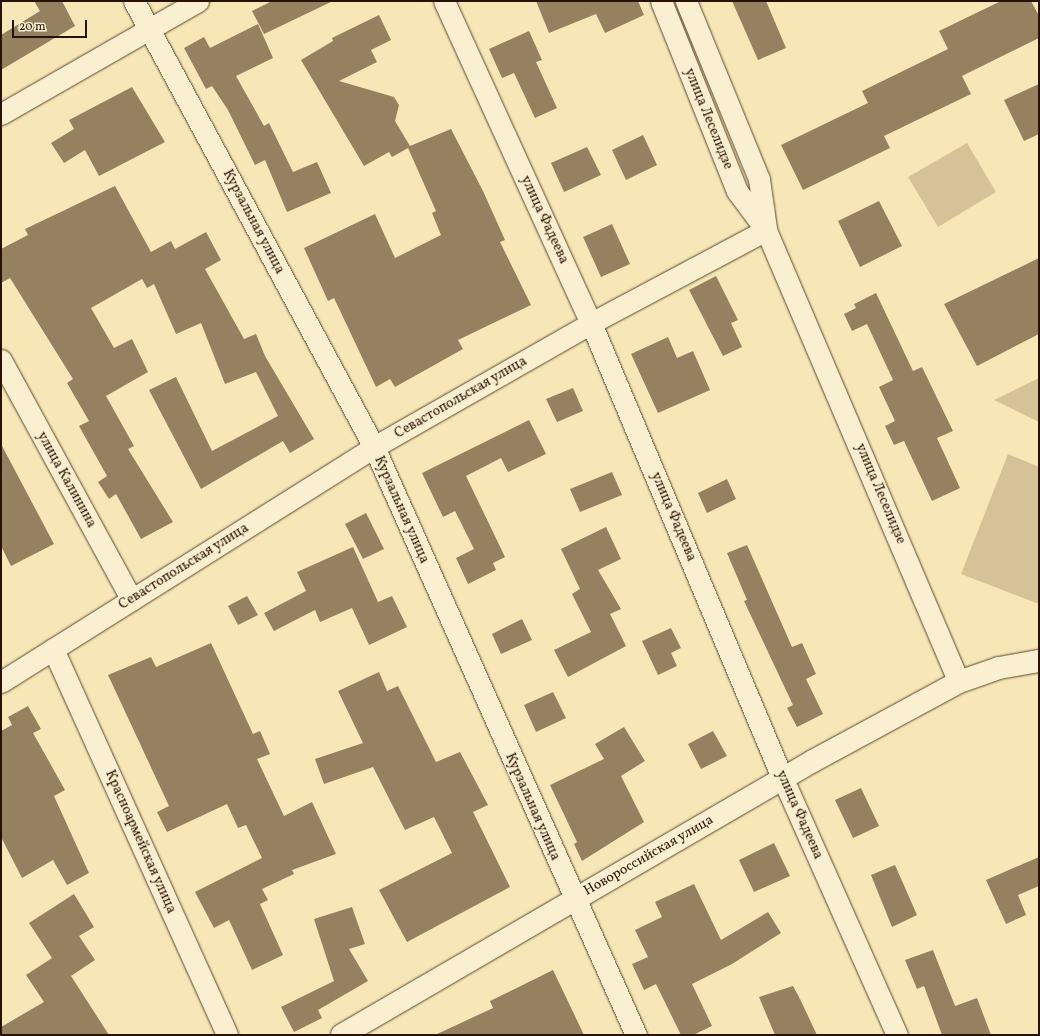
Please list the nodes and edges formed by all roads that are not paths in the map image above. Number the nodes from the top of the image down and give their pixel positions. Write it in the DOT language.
graph roads {
  1 [pos="134,1"];
  2 [pos="198,1"];
  3 [pos="444,1"];
  4 [pos="661,1"];
  5 [pos="686,1"];
  6 [pos="148,28"];
  7 [pos="1,114"];
  8 [pos="766,230"];
  9 [pos="591,323"];
  10 [pos="1,360"];
  11 [pos="374,447"];
  12 [pos="132,600"];
  13 [pos="54,649"];
  14 [pos="1039,661"];
  15 [pos="1,682"];
  16 [pos="959,682"];
  17 [pos="783,779"];
  18 [pos="572,899"];
  19 [pos="227,1035"];
  20 [pos="342,1035"];
  21 [pos="636,1035"];
  22 [pos="897,1035"];
  1 -- 6 [label="street, Курзальная улица"];
  2 -- 6 [label="street"];
  3 -- 9 [label="street, улица Фадеева"];
  4 -- 8 [label="street, улица Леселидзе"];
  5 -- 8 [label="street, улица Леселидзе"];
  6 -- 7 [label="street"];
  6 -- 11 [label="street, Курзальная улица"];
  8 -- 9 [label="street, Севастопольская улица"];
  8 -- 16 [label="street, улица Леселидзе"];
  9 -- 11 [label="street, Севастопольская улица"];
  9 -- 17 [label="street, улица Фадеева"];
  10 -- 12 [label="street, улица Калинина"];
  11 -- 12 [label="street, Севастопольская улица"];
  11 -- 18 [label="street, Курзальная улица"];
  12 -- 13 [label="street, Севастопольская улица"];
  13 -- 15 [label="street, Севастопольская улица"];
  13 -- 19 [label="street, Красноармейская улица"];
  14 -- 16 [label="street"];
  16 -- 17 [label="street, Новороссийская улица"];
  17 -- 18 [label="street, Новороссийская улица"];
  17 -- 22 [label="street, улица Фадеева"];
  18 -- 20 [label="street, Новороссийская улица"];
  18 -- 21 [label="street, Курзальная улица"];
}
